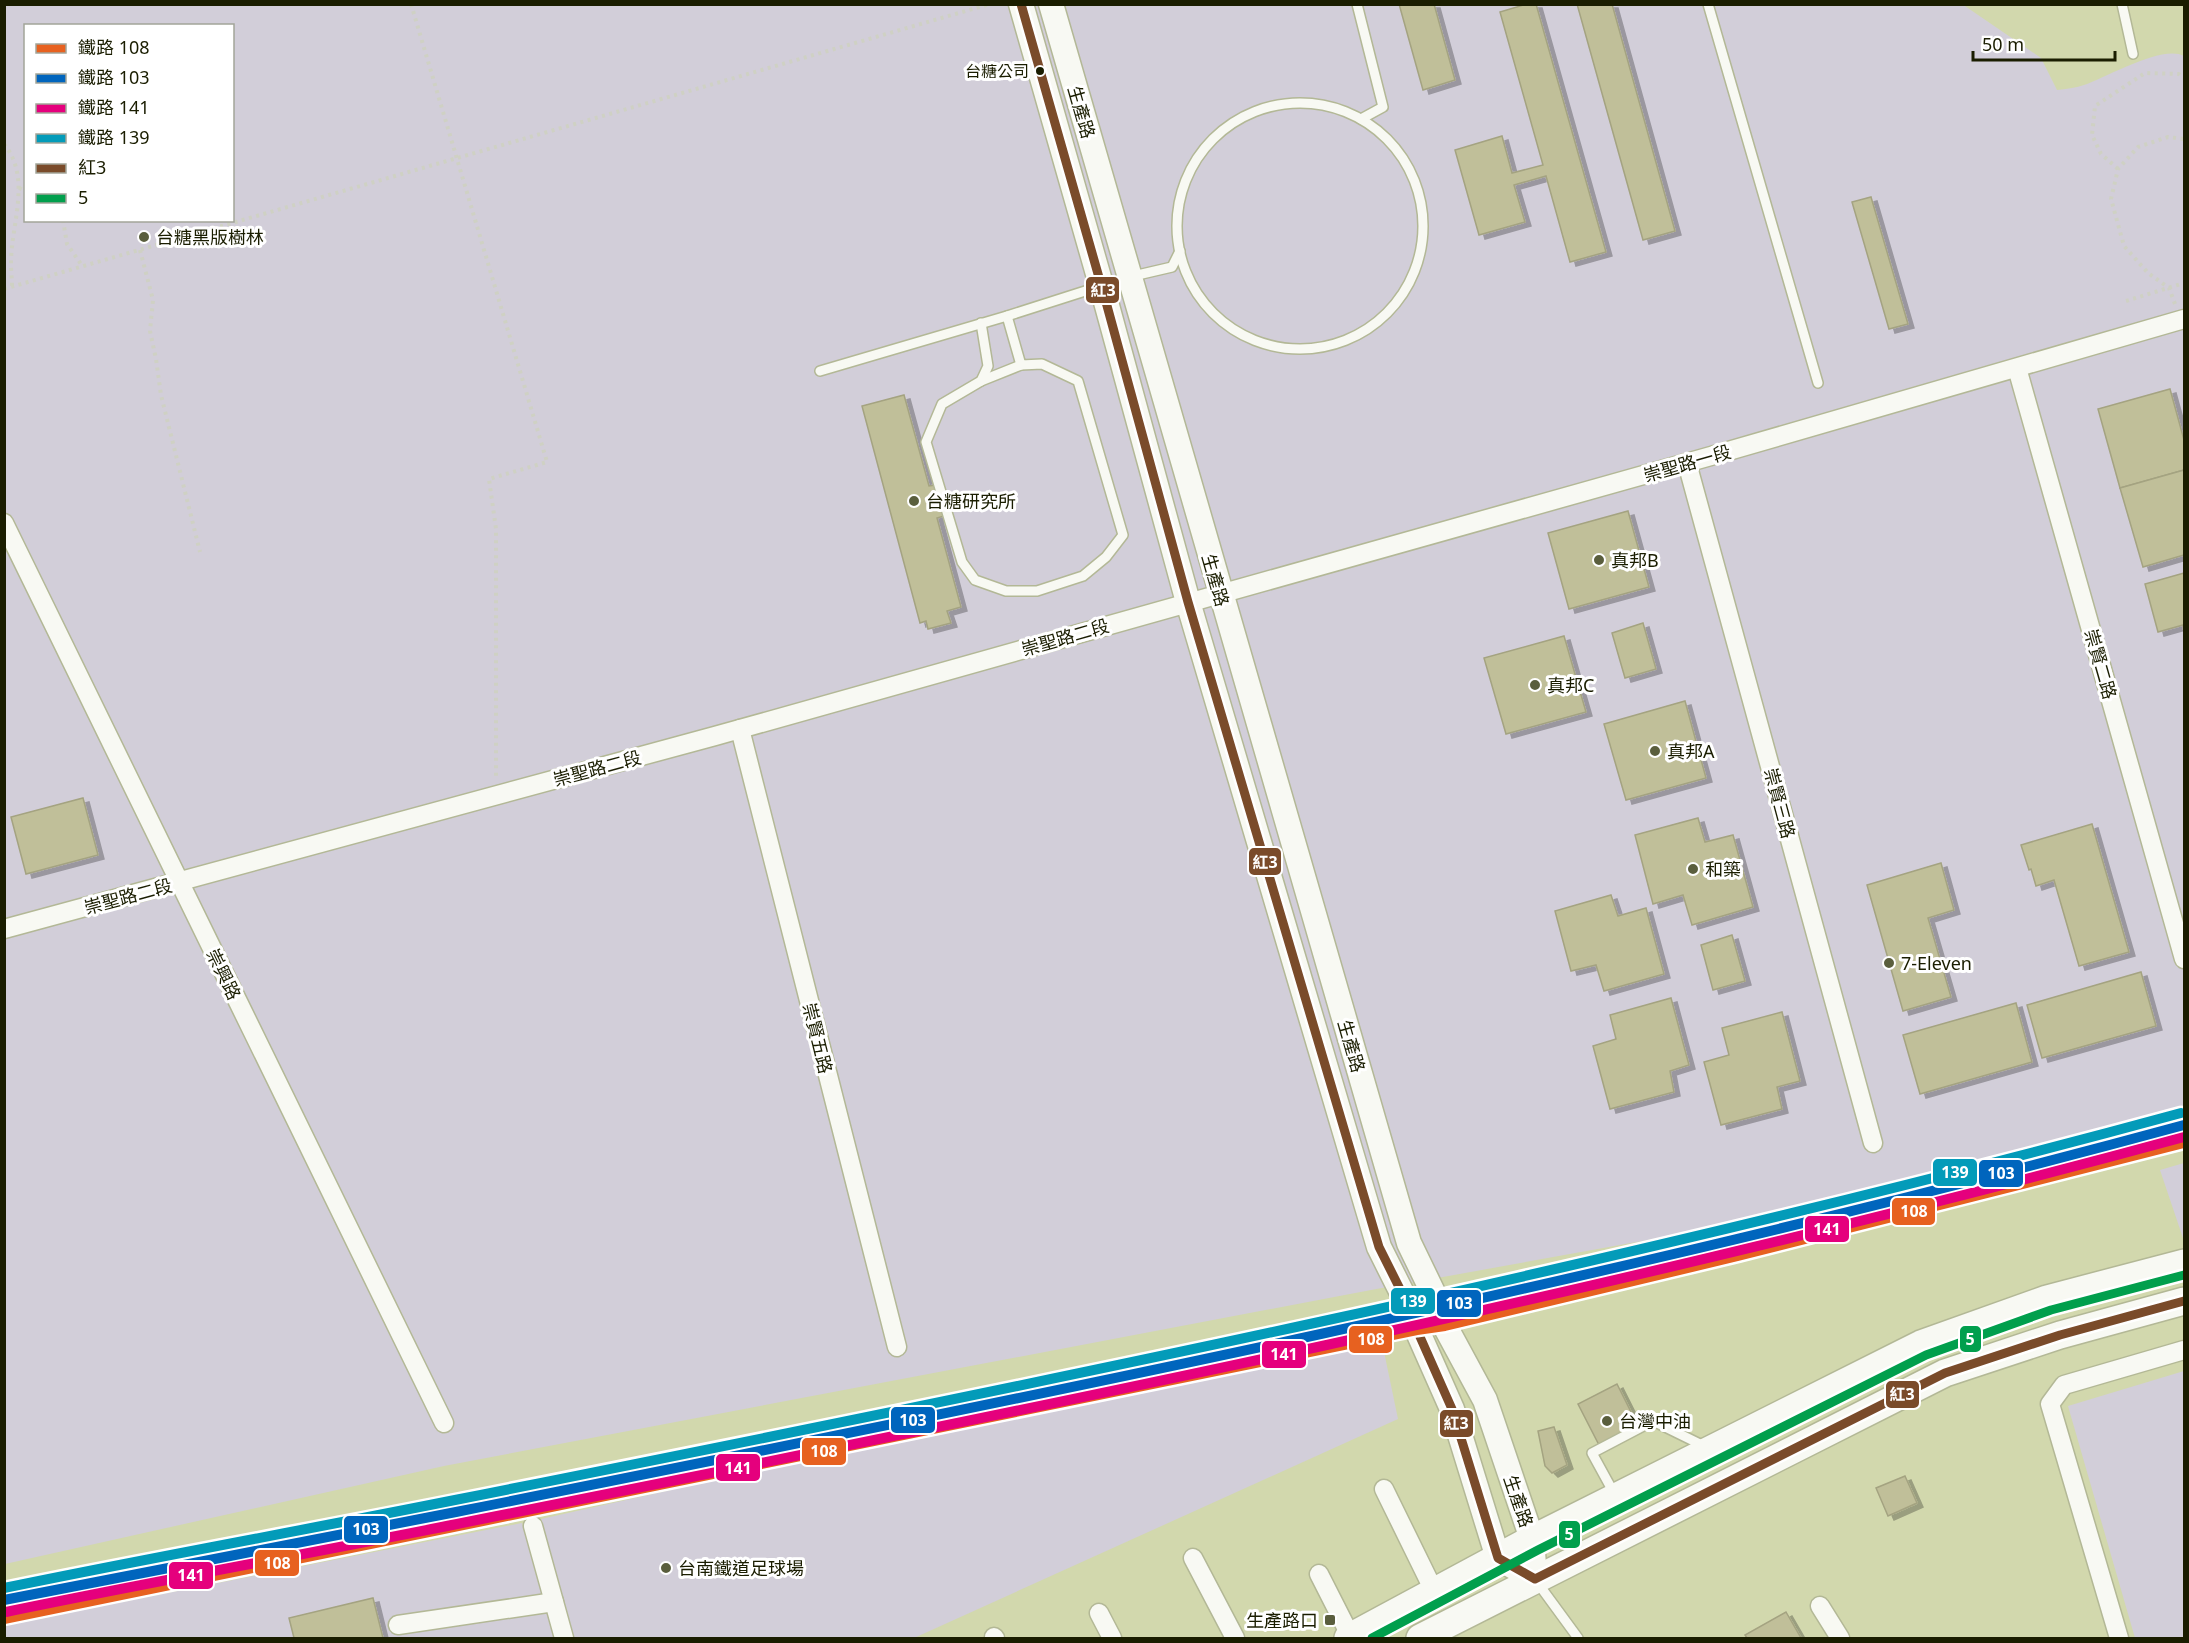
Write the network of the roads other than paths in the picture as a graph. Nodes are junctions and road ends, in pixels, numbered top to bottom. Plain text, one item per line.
1 (1021, 4) edge
2 (1051, 4) edge
3 (1357, 4) edge
4 (1708, 4) edge
5 (2122, 4) edge
6 (2133, 54) dead end
7 (1361, 120) junction
8 (1180, 251) junction
9 (1129, 277) junction
10 (1101, 285) junction
11 (1007, 316) junction
12 (2183, 319) edge
13 (981, 323) junction
14 (1021, 365) junction
15 (2017, 368) junction
16 (820, 371) dead end
17 (981, 381) junction
18 (1818, 383) dead end
19 (1687, 463) junction
20 (4, 523) edge
21 (1219, 593) junction
22 (1188, 602) junction
23 (740, 729) junction
24 (178, 882) junction
25 (4, 929) edge
26 (2184, 959) edge
27 (1873, 1143) dead end
28 (2184, 1263) edge
29 (2184, 1301) edge
30 (897, 1347) dead end
31 (2184, 1350) edge
32 (444, 1423) dead end
33 (1711, 1449) junction
34 (1384, 1490) dead end
35 (1616, 1496) junction
36 (533, 1526) dead end
37 (1532, 1539) junction
38 (1193, 1558) dead end
39 (1498, 1558) junction
40 (1319, 1574) dead end
41 (1535, 1579) junction
42 (1435, 1593) junction
43 (554, 1602) junction
44 (1820, 1606) dead end
45 (1099, 1613) dead end
46 (398, 1624) dead end
47 (564, 1638) edge
48 (1112, 1638) edge
49 (1234, 1638) edge
50 (1350, 1638) edge
51 (1420, 1638) edge
52 (1578, 1638) edge
53 (1840, 1638) edge
54 (2119, 1638) edge

1 - 10 street, 生產路
2 - 9 street, 生產路
3 - 7 lane
4 - 18 lane
5 - 6 lane
7 - 8 lane
7 - 8 lane
8 - 9 lane
9 - 10 lane
9 - 21 street, 生產路
10 - 11 lane
10 - 22 street, 生產路
11 - 13 lane
11 - 14 lane
12 - 15 street, 崇聖路一段
13 - 16 lane
13 - 17 lane
14 - 17 lane
14 - 17 lane
15 - 19 street, 崇聖路一段
15 - 26 street, 崇賢二路
19 - 21 street, 崇聖路一段
19 - 27 street, 崇賢三路
20 - 24 street, 崇興路
21 - 22 street, 崇聖路一段
21 - 37 street, 生產路
22 - 23 street, 崇聖路二段
22 - 39 street, 生產路
23 - 24 street, 崇聖路二段
23 - 30 street, 崇賢五路
24 - 25 street, 崇聖路二段
24 - 32 street, 崇興路
28 - 33 main road
29 - 41 main road
31 - 54 street
33 - 35 main road
33 - 35 lane
34 - 42 street
35 - 37 main road
36 - 43 street
37 - 39 main road
37 - 41 street, 生產路
38 - 49 street
39 - 41 street
39 - 42 main road
40 - 50 street
41 - 51 main road
41 - 52 lane
42 - 50 main road
43 - 46 street
43 - 47 street
44 - 53 street
45 - 48 street

